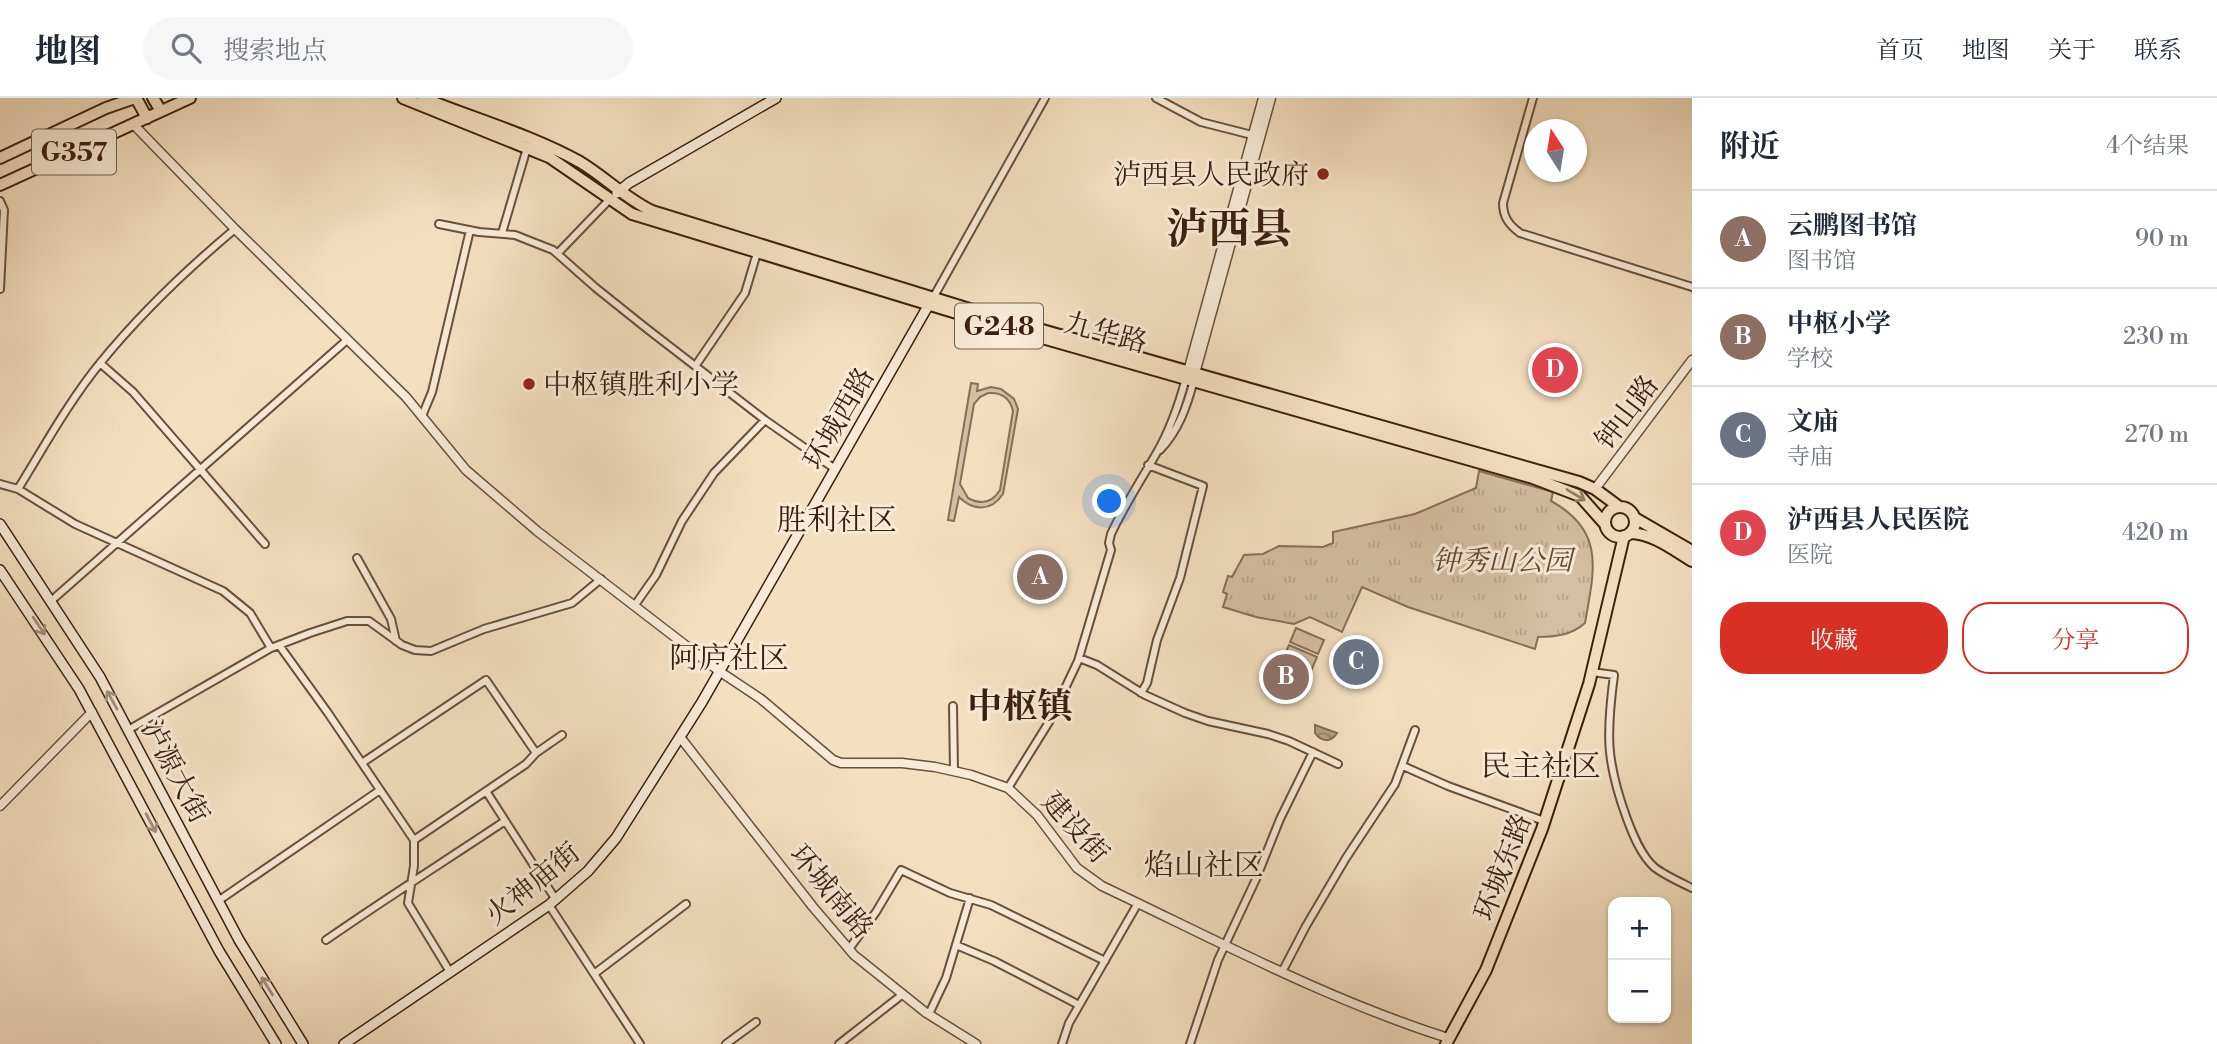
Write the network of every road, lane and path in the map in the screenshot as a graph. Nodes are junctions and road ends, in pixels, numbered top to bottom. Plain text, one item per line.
1 (136, 98) edge
2 (153, 98) edge
3 (190, 98) edge
4 (402, 98) edge
5 (423, 98) edge
6 (776, 98) edge
7 (1045, 98) edge
8 (1156, 98) edge
9 (1263, 98) edge
10 (1271, 98) edge
11 (1533, 98) edge
12 (161, 111) junction
13 (147, 118) junction
14 (133, 124) junction
15 (1252, 135) junction
16 (527, 148) junction
17 (0, 158) edge
18 (0, 185) edge
19 (615, 195) junction
20 (0, 201) edge
21 (439, 224) dead end
22 (235, 229) junction
23 (470, 230) junction
24 (502, 233) junction
25 (558, 253) junction
26 (757, 253) junction
27 (1692, 287) edge
28 (0, 289) edge
29 (931, 301) junction
30 (348, 340) junction
31 (1692, 360) edge
32 (100, 363) junction
33 (696, 365) junction
34 (1191, 375) junction
35 (422, 416) junction
36 (765, 420) junction
37 (1148, 466) junction
38 (835, 469) junction
39 (201, 470) junction
40 (0, 484) edge
41 (18, 489) junction
42 (1595, 489) junction
43 (1618, 506) junction
44 (1635, 518) junction
45 (1604, 523) junction
46 (0, 524) edge
47 (1627, 535) junction
48 (118, 543) junction
49 (265, 544) dead end
50 (1692, 551) edge
51 (357, 558) dead end
52 (1692, 561) edge
53 (0, 570) edge
54 (601, 579) junction
55 (51, 601) junction
56 (635, 605) junction
57 (396, 641) junction
58 (279, 645) junction
59 (271, 648) junction
60 (1079, 658) junction
61 (719, 671) junction
62 (1592, 672) junction
63 (1141, 693) junction
64 (954, 706) dead end
65 (92, 712) junction
66 (128, 730) junction
67 (1415, 730) dead end
68 (562, 735) dead end
69 (680, 737) junction
70 (1313, 752) junction
71 (536, 753) junction
72 (362, 763) junction
73 (1338, 764) dead end
74 (1403, 766) junction
75 (954, 771) junction
76 (1008, 789) junction
77 (380, 790) junction
78 (486, 792) junction
79 (0, 806) edge
80 (505, 821) junction
81 (1544, 821) junction
82 (414, 840) junction
83 (411, 883) junction
84 (1692, 888) edge
85 (970, 898) junction
86 (218, 901) junction
87 (552, 902) junction
88 (1138, 903) junction
89 (686, 904) dead end
90 (326, 940) dead end
91 (1225, 944) junction
92 (956, 945) junction
93 (849, 949) junction
94 (1105, 961) junction
95 (450, 972) junction
96 (1282, 972) junction
97 (594, 974) junction
98 (902, 995) junction
99 (1079, 1005) junction
100 (929, 1014) junction
101 (756, 1022) dead end
102 (1447, 1041) edge
103 (276, 1044) edge
104 (303, 1044) edge
105 (344, 1044) edge
106 (640, 1044) edge
107 (726, 1044) edge
108 (839, 1044) edge
109 (976, 1044) edge
110 (1062, 1044) edge
111 (1190, 1044) edge

1 - 13 highway
1 - 17 highway, G357
2 - 12 highway
3 - 12 highway
4 - 16 highway, 九华路 / G248
5 - 19 highway, 九华路 / G248
6 - 19 main road
7 - 29 street
8 - 15 street
9 - 15 street
10 - 34 street
11 - 27 street
12 - 13 highway
13 - 14 highway, G357
14 - 18 highway, G357
14 - 22 street, 建设街
15 - 34 street
16 - 19 highway, 九华路 / G248
16 - 24 street
19 - 25 street
19 - 26 highway, 九华路 / G248
19 - 29 highway, 九华路 / G248
20 - 28 street
21 - 23 street
22 - 30 street, 建设街
22 - 32 street
23 - 24 street
23 - 35 street
24 - 25 street
25 - 33 street
26 - 29 highway, 九华路 / G248
26 - 33 street
29 - 34 highway, 九华路 / G248
29 - 38 main road, 环城西路
30 - 35 street, 建设街
30 - 39 street
31 - 42 street, 钟山路
32 - 39 street
32 - 41 street
33 - 36 street
34 - 37 street
34 - 42 highway, 九华路 / G248
34 -> 45 highway, 九华路 / G248
35 - 54 street, 建设街
36 - 38 street
36 - 56 street
37 - 60 street
37 - 63 street
38 - 61 main road, 环城西路
39 - 48 street
39 - 49 street
40 - 41 street
41 - 48 street
42 - 43 highway, 九华路 / G248
43 - 44 highway, 九华路 / G248
43 - 45 highway
44 - 47 highway
44 - 50 highway, 九华路
45 - 47 highway, 九华路 / G248
46 - 55 main road, 泸源大街
47 - 52 highway, 九华路
47 - 62 highway, 环城东路
48 - 55 street
48 - 59 street
51 - 57 street
53 -> 65 main road, 泸源大街
54 - 56 street, 建设街
54 - 57 street
66 -> 55 main road, 泸源大街
56 - 61 street, 建设街
57 - 58 street
58 - 59 street
58 - 72 street
59 - 66 street
60 - 63 street
60 - 76 street
61 - 69 main road, 火神庙街
61 - 75 street, 建设街
62 - 81 highway, 环城东路
62 - 84 street
63 - 70 street
64 - 75 street
65 - 79 street
65 -> 103 main road, 泸源大街
66 - 86 main road, 泸源大街
67 - 74 street
68 - 71 street
69 - 87 main road, 火神庙街
69 - 93 street, 环城南路
70 - 73 street
70 - 91 street
71 - 72 street
71 - 78 street
72 - 77 street
74 - 81 street
74 - 96 street
75 - 76 street, 建设街
76 - 88 street, 建设街
77 - 82 street
77 - 86 street
78 - 80 street
78 - 82 street
80 - 83 street
80 - 87 street
81 - 102 highway, 环城东路
82 - 83 street
83 - 90 street
83 - 95 street
85 - 92 street
85 - 93 street
85 - 94 street
104 -> 86 main road, 泸源大街
87 - 95 main road, 火神庙街
87 - 97 street
88 - 91 street, 建设街
88 - 94 street
89 - 97 street
91 - 96 street, 建设街
91 - 111 street
92 - 99 street
92 - 100 street
93 - 98 street, 环城南路
94 - 99 street
95 - 105 main road, 火神庙街
96 - 102 street, 建设街
97 - 106 street
98 - 100 street, 环城南路
98 - 108 street
99 - 110 street
100 - 109 street, 环城南路
101 - 107 street

